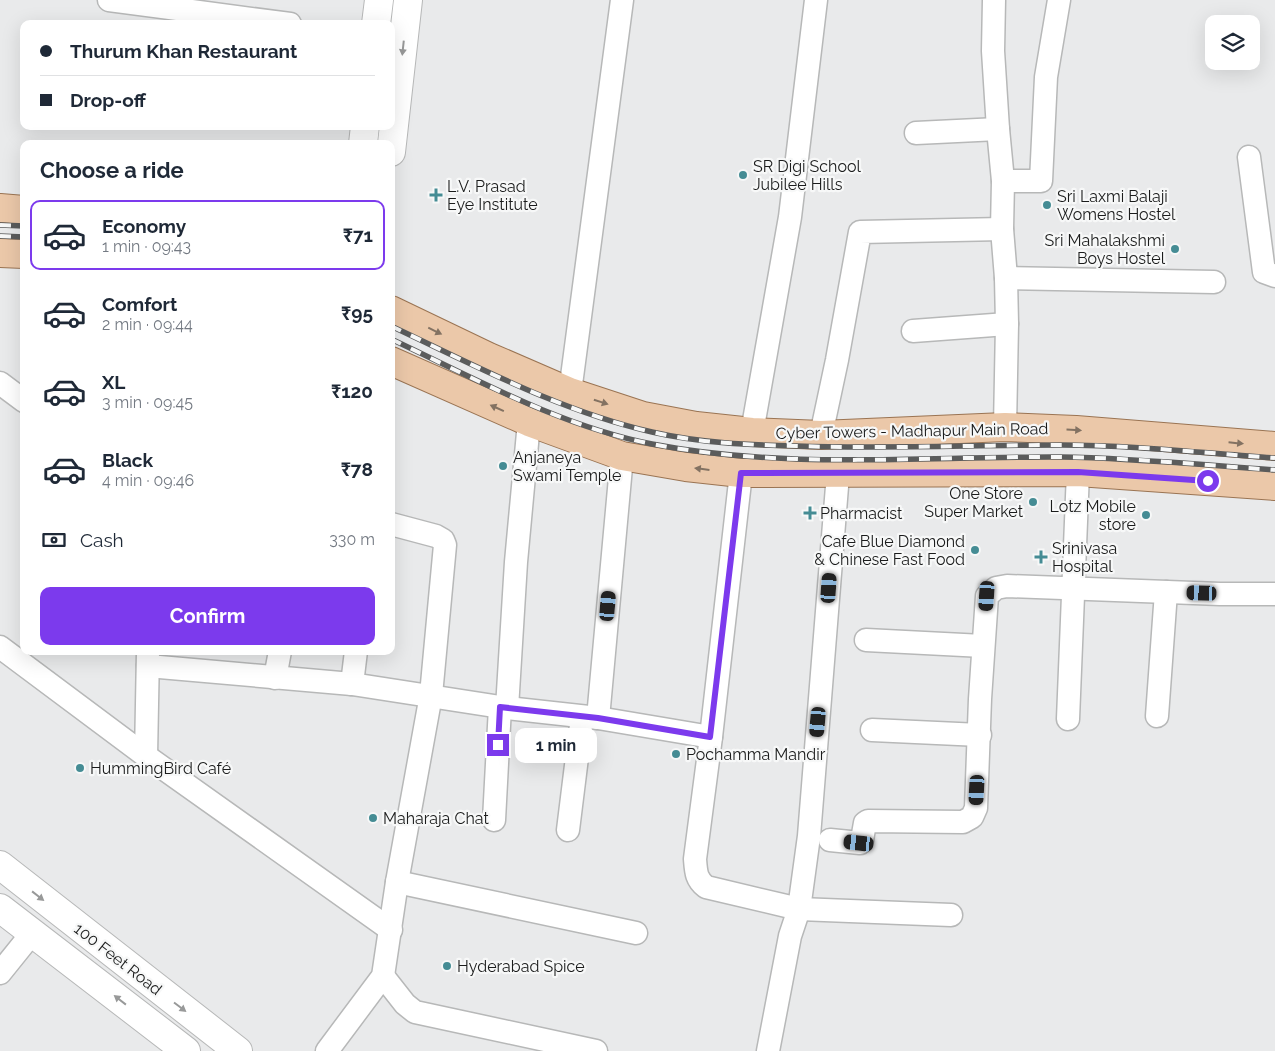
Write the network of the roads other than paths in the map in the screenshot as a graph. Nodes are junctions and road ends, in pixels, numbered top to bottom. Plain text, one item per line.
1 (109, 0) edge
2 (379, 0) edge
3 (408, 0) edge
4 (622, 0) edge
5 (816, 0) edge
6 (994, 0) edge
7 (1059, 0) edge
8 (141, 2) edge
9 (263, 20) edge
10 (376, 20) edge
11 (395, 116) edge
12 (998, 129) junction
13 (916, 133) dead end
14 (1249, 157) dead end
15 (1003, 181) junction
16 (0, 208) edge
17 (20, 210) edge
18 (1002, 229) junction
19 (0, 253) edge
20 (20, 254) edge
21 (1275, 276) edge
22 (1006, 278) junction
23 (1214, 282) dead end
24 (395, 312) edge
25 (1007, 324) junction
26 (913, 331) dead end
27 (395, 363) edge
28 (0, 383) edge
29 (570, 392) junction
30 (20, 398) edge
31 (529, 422) junction
32 (1004, 427) junction
33 (752, 432) junction
34 (821, 435) junction
35 (1275, 446) edge
36 (622, 456) junction
37 (1078, 472) junction
38 (741, 473) junction
39 (838, 474) junction
40 (1275, 486) edge
41 (395, 525) edge
42 (1074, 588) junction
43 (1166, 592) junction
44 (1275, 594) edge
45 (866, 640) dead end
46 (983, 646) junction
47 (0, 647) edge
48 (279, 655) edge
49 (356, 655) edge
50 (148, 658) edge
51 (275, 678) junction
52 (352, 684) junction
53 (431, 695) junction
54 (504, 707) junction
55 (1158, 716) dead end
56 (590, 718) junction
57 (1068, 719) dead end
58 (872, 730) dead end
59 (980, 735) junction
60 (710, 737) junction
61 (146, 756) junction
62 (494, 820) dead end
63 (568, 830) dead end
64 (830, 840) dead end
65 (0, 865) edge
66 (397, 882) junction
67 (0, 908) edge
68 (799, 909) junction
69 (951, 915) dead end
70 (391, 930) junction
71 (33, 932) junction
72 (636, 932) dead end
73 (96, 942) junction
74 (77, 967) junction
75 (0, 973) edge
76 (383, 976) junction
77 (186, 1051) edge
78 (238, 1051) edge
79 (326, 1051) edge
80 (596, 1051) edge
81 (768, 1051) edge

1 - 8 street
2 - 10 main road
3 -> 11 main road
4 - 29 street
5 - 33 street
6 - 12 street
7 - 15 street
8 - 9 street
12 - 13 street
12 - 15 street
14 - 21 street
15 - 18 street
16 - 17 main road
18 - 22 street
18 - 34 street
19 - 20 main road
22 - 23 street
22 - 25 street
24 -> 29 main road, Cyber Towers - Madhapur Main Road
25 - 26 street
25 - 32 street
31 -> 27 main road
28 - 30 street
29 -> 33 main road, Cyber Towers - Madhapur Main Road
31 - 36 main road
31 - 54 street
32 - 34 main road, Cyber Towers - Madhapur Main Road
32 -> 35 main road, Cyber Towers - Madhapur Main Road
33 - 34 main road, Cyber Towers - Madhapur Main Road
38 -> 36 main road
36 - 56 street
37 - 39 main road
37 - 40 main road
37 - 42 street
38 - 39 main road
38 - 60 street
39 - 68 street
41 - 53 street
42 - 43 street
42 - 46 street
42 - 57 street
43 - 44 street
43 - 55 street
45 - 46 street
46 - 59 street
47 - 61 street
48 - 51 street
49 - 52 street
50 - 51 street
50 - 61 street
51 - 52 street
52 - 53 street
53 - 54 street
53 - 66 street
54 - 56 street
54 - 62 street
56 - 60 street
56 - 63 street
58 - 59 street
59 - 64 street
60 - 68 street
61 - 70 street
65 -> 73 main road, 100 Feet Road
66 - 70 street
66 - 72 street
67 - 71 main road, 100 Feet Road
68 - 69 street
68 - 81 street
70 - 76 street
71 - 74 main road, 100 Feet Road
71 - 75 street
73 - 74 main road
73 -> 78 main road, 100 Feet Road
77 -> 74 main road, 100 Feet Road
76 - 79 street
76 - 80 street

